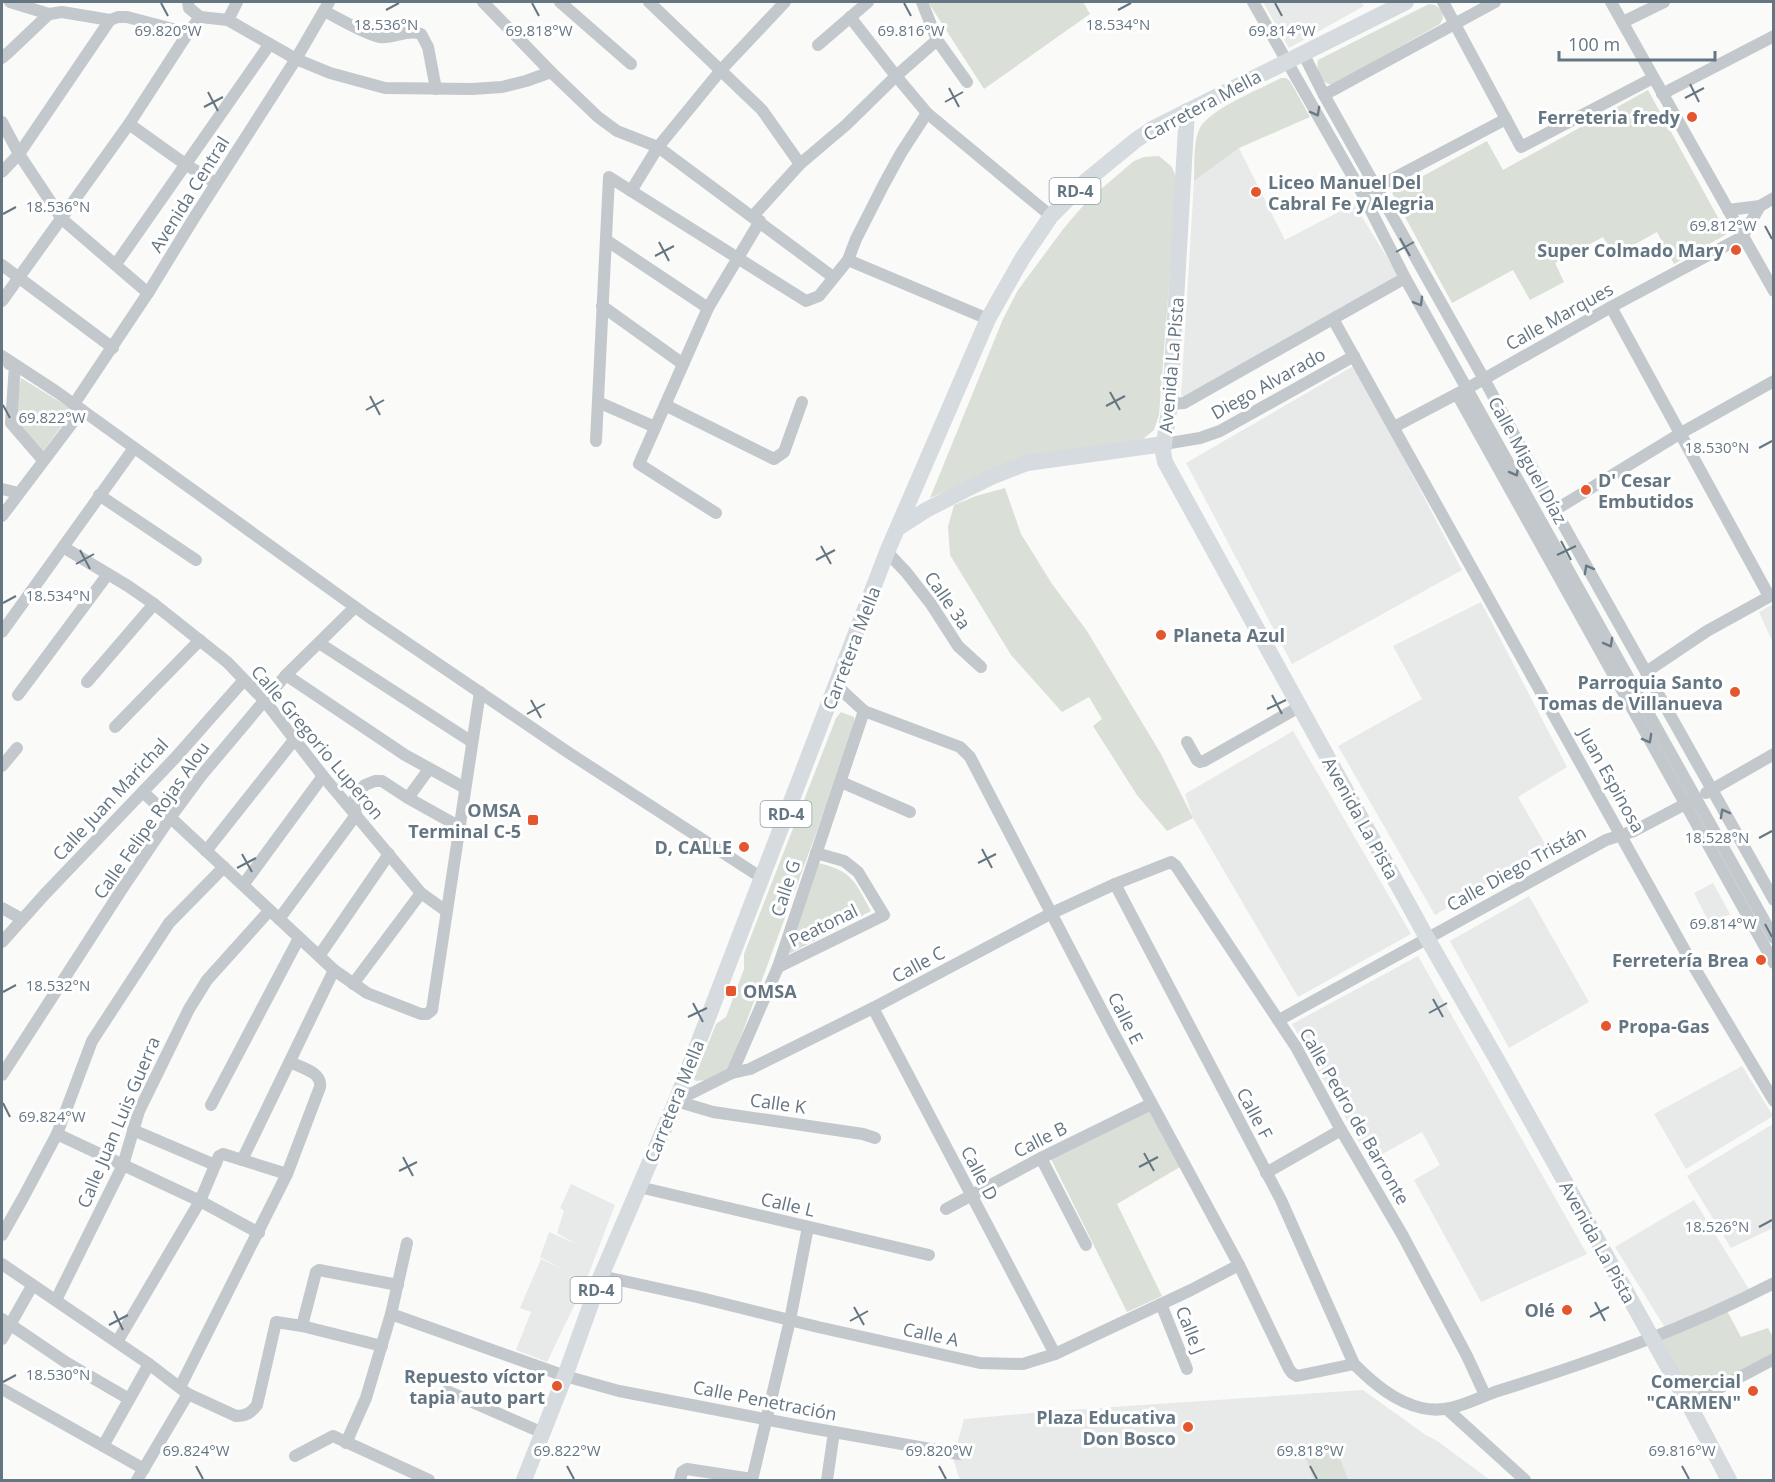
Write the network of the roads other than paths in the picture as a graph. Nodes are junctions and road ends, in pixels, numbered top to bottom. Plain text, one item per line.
1 (10, 2) edge
2 (188, 2) edge
3 (237, 2) edge
4 (486, 2) edge
5 (560, 2) edge
6 (649, 2) edge
7 (785, 2) edge
8 (868, 2) edge
9 (922, 2) edge
10 (1253, 2) edge
11 (1406, 2) edge
12 (1443, 2) edge
13 (1495, 2) edge
14 (1611, 2) edge
15 (1664, 2) edge
16 (327, 6) edge
17 (49, 14) junction
18 (200, 17) junction
19 (850, 17) junction
20 (110, 20) junction
21 (228, 20) junction
22 (1623, 22) junction
23 (1454, 24) junction
24 (188, 33) junction
25 (1773, 36) edge
26 (937, 40) junction
27 (269, 45) junction
28 (818, 45) dead end
29 (1303, 53) junction
30 (2, 58) edge
31 (296, 59) junction
32 (1288, 61) junction
33 (631, 64) dead end
34 (721, 70) junction
35 (552, 72) junction
36 (896, 76) junction
37 (1653, 78) junction
38 (967, 82) dead end
39 (436, 89) junction
40 (1662, 94) junction
41 (1324, 95) junction
42 (1187, 111) junction
43 (927, 113) junction
44 (1506, 119) junction
45 (2, 122) edge
46 (129, 124) junction
47 (658, 147) junction
48 (19, 154) junction
49 (185, 164) junction
50 (800, 164) junction
51 (2, 172) edge
52 (216, 183) junction
53 (1377, 187) junction
54 (631, 191) junction
55 (1361, 191) junction
56 (1773, 198) edge
57 (1760, 206) junction
58 (1728, 210) junction
59 (1051, 216) junction
60 (62, 219) junction
61 (757, 219) junction
62 (1742, 237) junction
63 (606, 240) junction
64 (737, 259) junction
65 (848, 260) junction
66 (116, 264) junction
67 (2, 265) edge
68 (833, 277) junction
69 (18, 278) junction
70 (1406, 278) junction
71 (1773, 289) edge
72 (148, 293) junction
73 (2, 301) edge
74 (602, 306) junction
75 (1611, 306) junction
76 (708, 308) junction
77 (988, 319) junction
78 (1333, 319) junction
79 (113, 348) junction
80 (2, 356) edge
81 (1354, 356) junction
82 (2, 362) edge
83 (683, 364) junction
84 (15, 365) junction
85 (1484, 379) junction
86 (1773, 381) edge
87 (1463, 391) junction
88 (598, 402) junction
89 (802, 402) dead end
90 (1170, 404) junction
91 (665, 405) junction
92 (78, 407) junction
93 (6, 423) edge
94 (1394, 427) junction
95 (655, 428) junction
96 (1681, 433) junction
97 (596, 441) dead end
98 (1164, 444) junction
99 (134, 448) junction
100 (42, 460) junction
101 (2, 489) edge
102 (19, 493) junction
103 (99, 495) junction
104 (1555, 510) junction
105 (716, 513) dead end
106 (2, 516) edge
107 (898, 528) junction
108 (63, 547) junction
109 (887, 552) junction
110 (196, 560) dead end
111 (108, 574) junction
112 (1771, 595) edge
113 (153, 604) junction
114 (355, 608) junction
115 (2, 632) edge
116 (200, 640) junction
117 (319, 643) junction
118 (981, 667) dead end
119 (1646, 672) junction
120 (286, 675) junction
121 (244, 680) junction
122 (87, 682) dead end
123 (837, 686) junction
124 (480, 693) junction
125 (18, 695) dead end
126 (264, 700) junction
127 (1299, 707) junction
128 (864, 711) junction
129 (115, 727) dead end
130 (294, 740) junction
131 (472, 742) junction
132 (1187, 742) dead end
133 (17, 748) dead end
134 (1773, 754) edge
135 (2, 766) edge
136 (429, 769) junction
137 (323, 776) junction
138 (841, 782) junction
139 (465, 788) junction
140 (1711, 790) junction
141 (142, 792) junction
142 (408, 798) junction
143 (1690, 802) junction
144 (910, 812) dead end
145 (356, 815) junction
146 (170, 818) junction
147 (460, 826) junction
148 (1622, 835) junction
149 (206, 850) junction
150 (816, 853) junction
151 (388, 854) junction
152 (1176, 866) joint
153 (224, 867) junction
154 (762, 878) junction
155 (1115, 884) junction
156 (243, 885) junction
157 (421, 892) junction
158 (1773, 900) edge
159 (2, 908) edge
160 (446, 911) junction
161 (1052, 913) junction
162 (274, 915) junction
163 (22, 920) junction
164 (299, 938) junction
165 (1427, 938) junction
166 (1773, 938) edge
167 (2, 942) edge
168 (319, 956) junction
169 (1773, 963) edge
170 (778, 967) junction
171 (334, 970) junction
172 (353, 984) junction
173 (873, 1008) junction
174 (1279, 1020) junction
175 (2, 1048) edge
176 (13, 1056) junction
177 (290, 1062) junction
178 (732, 1073) junction
179 (2, 1075) edge
180 (676, 1101) junction
181 (1773, 1101) edge
182 (1151, 1104) junction
183 (212, 1105) dead end
184 (133, 1130) junction
185 (1341, 1130) junction
186 (57, 1134) junction
187 (875, 1138) dead end
188 (1041, 1158) junction
189 (242, 1160) junction
190 (123, 1165) junction
191 (215, 1165) junction
192 (1266, 1173) junction
193 (288, 1174) junction
194 (639, 1187) junction
195 (971, 1195) junction
196 (200, 1201) junction
197 (946, 1209) dead end
198 (808, 1227) junction
199 (259, 1233) junction
200 (2, 1235) edge
201 (407, 1243) dead end
202 (1086, 1245) dead end
203 (929, 1255) dead end
204 (2, 1264) edge
205 (1239, 1265) junction
206 (601, 1276) junction
207 (1773, 1283) edge
208 (398, 1285) junction
209 (32, 1286) junction
210 (56, 1300) junction
211 (1161, 1304) junction
212 (391, 1314) junction
213 (790, 1320) junction
214 (6, 1322) edge
215 (302, 1326) junction
216 (1652, 1338) junction
217 (2, 1339) edge
218 (117, 1342) junction
219 (382, 1346) junction
220 (1056, 1354) junction
221 (1773, 1359) edge
222 (149, 1364) junction
223 (1354, 1364) junction
224 (1187, 1369) dead end
225 (566, 1376) junction
226 (2, 1389) edge
227 (184, 1390) junction
228 (447, 1391) dead end
229 (1485, 1395) junction
230 (129, 1399) junction
231 (1689, 1404) junction
232 (1448, 1410) junction
233 (766, 1418) junction
234 (834, 1432) junction
235 (543, 1433) junction
236 (346, 1443) junction
237 (104, 1446) junction
238 (959, 1454) dead end
239 (295, 1456) dead end
240 (144, 1469) junction
241 (683, 1475) edge
242 (1726, 1479) edge
243 (137, 1480) edge
244 (429, 1480) edge
245 (524, 1480) edge
246 (752, 1480) edge
247 (826, 1480) edge
248 (1525, 1480) edge

1 - 17 street
2 - 18 street
3 - 21 street
4 - 35 street
5 - 33 street
6 - 34 street
7 - 34 street
8 - 19 street
9 - 26 street
10 - 32 street, Calle Miguel Díaz
11 - 29 main road, Carretera Mella / RD-4
12 - 23 street
13 - 23 street
14 - 22 street
15 - 22 street
16 - 31 street, Avenida Central
16 - 39 street
17 - 20 street
17 - 30 street
18 - 21 street
18 - 24 street
19 - 28 street
19 - 36 street
20 - 24 street
20 - 48 street
21 - 27 street
22 - 37 street
23 - 41 street
23 - 44 street
24 - 46 street
25 - 40 street
26 - 36 street
26 - 38 street
27 - 31 street
27 - 49 street
29 - 32 main road, Carretera Mella / RD-4
29 - 41 street, Calle Miguel Díaz
31 - 39 street
31 - 52 street, Avenida Central
32 - 42 main road, Carretera Mella / RD-4
32 -> 55 street, Calle Miguel Díaz
34 - 47 street
34 - 50 street
35 - 39 street
35 - 47 street
36 - 43 street
36 - 50 street
37 - 40 street
37 - 44 street
40 - 58 street
41 - 53 street, Calle Miguel Díaz
42 - 59 main road, Carretera Mella / RD-4
42 - 90 main road, Avenida La Pista
43 - 59 street
43 - 65 street
44 - 53 street
45 - 48 street
46 - 49 street
46 - 60 street
47 - 54 street
47 - 61 street
48 - 51 street
48 - 60 street
49 - 52 street
49 - 66 street
50 - 61 street
52 - 72 street, Avenida Central
53 - 55 street
53 - 85 street, Calle Miguel Díaz
54 - 63 street
54 - 64 street
55 - 70 street, Calle Miguel Díaz
56 - 57 street
57 - 58 street
57 - 62 street
58 - 62 street
59 - 77 main road, Carretera Mella / RD-4
60 - 66 street
60 - 69 street
61 - 64 street
61 - 68 street
62 - 71 street
62 - 75 street, Calle Marques
63 - 74 street
63 - 76 street
64 - 68 street
64 - 76 street
65 - 68 street
65 - 77 street
66 - 72 street
67 - 69 street
69 - 73 street
69 - 79 street
70 - 78 street
70 -> 87 street, Calle Miguel Díaz
72 - 79 street, Avenida Central
74 - 83 street
74 - 88 street
75 - 85 street, Calle Marques
75 - 96 street
76 - 83 street
77 - 107 main road, Carretera Mella / RD-4
78 - 81 street, Juan Espinosa
78 - 90 street
79 - 92 street, Avenida Central
80 - 84 street
81 - 94 street, Juan Espinosa
81 - 98 street, Diego Alvarado
82 - 84 street
83 - 91 street
84 - 92 street
84 - 93 street
85 - 87 street, Calle Marques
85 - 104 street, Calle Miguel Díaz
86 - 96 street
87 - 94 street, Calle Marques
87 -> 143 street, Calle Miguel Díaz
88 - 95 street
88 - 97 street
89 - 91 street
90 - 98 main road, Avenida La Pista
91 - 95 street
92 - 99 street
92 - 100 street, Avenida Central
93 - 100 street
94 - 148 street, Juan Espinosa
95 - 105 street
96 - 104 street
96 - 112 street
98 - 107 main road
98 - 127 main road, Avenida La Pista
99 - 103 street
99 - 114 street
100 - 102 street, Avenida Central
101 - 102 street
102 - 106 street, Avenida Central
103 - 108 street
103 - 110 street
119 -> 104 street, Calle Miguel Díaz
107 - 109 main road, Carretera Mella / RD-4
108 - 111 street, Calle Gregorio Luperon
108 - 115 street
109 - 118 street, Calle 3a
109 - 123 main road, Carretera Mella / RD-4
111 - 113 street, Calle Gregorio Luperon
111 - 125 street
112 - 119 street
113 - 116 street, Calle Gregorio Luperon
113 - 122 street
114 - 117 street, Calle Felipe Rojas Alou
114 - 124 street
116 - 121 street, Calle Gregorio Luperon
116 - 129 street
117 - 120 street, Calle Felipe Rojas Alou
117 - 131 street
119 - 140 street, Calle Miguel Díaz
120 - 126 street, Calle Felipe Rojas Alou
120 - 136 street
121 - 126 street, Calle Gregorio Luperon
121 - 141 street, Calle Juan Marichal
123 - 128 street, Calle E
123 - 154 main road, Carretera Mella / RD-4
124 - 131 street
124 - 154 street
126 - 130 street, Calle Gregorio Luperon
126 - 146 street, Calle Felipe Rojas Alou
127 - 132 street
127 - 165 main road, Avenida La Pista
128 - 138 street, Calle G
128 - 161 street, Calle E
130 - 137 street, Calle Gregorio Luperon
130 - 149 street
131 - 139 street
133 - 135 street
134 - 140 street, Calle Diego Tristán
136 - 139 street
136 - 142 street
137 - 145 street, Calle Gregorio Luperon
137 - 156 street
138 - 144 street
138 - 150 street, Calle G
139 - 147 street
140 - 143 street, Calle Diego Tristán
158 -> 140 street, Calle Miguel Díaz
141 - 146 street
141 - 163 street, Calle Juan Marichal
142 - 145 street
142 - 147 street
143 - 148 street, Calle Diego Tristán
143 - 166 street, Calle Miguel Díaz
143 - 169 street, Calle Miguel Díaz
145 - 151 street, Calle Gregorio Luperon
145 - 162 street, Calle Juan Luis Guerra
146 - 149 street
146 - 176 street, Calle Felipe Rojas Alou
147 - 160 street
148 - 165 street, Calle Diego Tristán
148 - 181 street, Juan Espinosa
149 - 153 street
150 - 170 street, Calle G
150 - 170 street, Peatonal
151 - 157 street, Calle Gregorio Luperon
151 - 168 street
152 - 155 street, Calle C
152 - 174 street, Calle Pedro de Barronte
153 - 156 street
153 - 186 street
154 - 180 main road, Carretera Mella / RD-4
155 - 161 street, Calle C
155 - 192 street, Calle F
156 - 162 street
157 - 160 street, Calle Gregorio Luperon
157 - 172 street
159 - 163 street
160 - 172 street
161 - 173 street, Calle C
161 - 182 street, Calle E
162 - 164 street
162 - 184 street, Calle Juan Luis Guerra
163 - 167 street, Calle Juan Marichal
164 - 168 street
164 - 183 street
165 - 174 street, Calle Diego Tristán
165 - 216 main road, Avenida La Pista
168 - 171 street
170 - 178 street, Calle G
171 - 172 street
171 - 177 street
173 - 178 street, Calle C
173 - 195 street, Calle D
174 - 185 street, Calle Pedro de Barronte
175 - 176 street
176 - 179 street, Calle Felipe Rojas Alou
177 - 189 street
177 - 193 street
178 - 180 street, Calle C
180 - 187 street, Calle K
180 - 194 main road, Carretera Mella / RD-4
182 - 188 street, Calle B
182 - 205 street, Calle E
184 - 190 street, Calle Juan Luis Guerra
184 - 191 street
185 - 192 street
185 - 229 street, Calle Pedro de Barronte
186 - 190 street
186 - 200 street
188 - 195 street, Calle B
188 - 202 street
189 - 191 street
189 - 193 street
190 - 196 street
190 - 210 street, Calle Juan Luis Guerra
191 - 196 street
192 - 223 street, Calle F
193 - 199 street
194 - 198 street, Calle L
194 - 206 main road, Carretera Mella / RD-4
195 - 197 street, Calle B
195 - 220 street, Calle D
196 - 199 street
196 - 218 street
198 - 203 street, Calle L
198 - 213 street
199 - 227 street
201 - 208 street
204 - 209 street
205 - 211 street, Calle A
205 - 223 street, Calle E
206 - 213 street, Calle A
206 - 225 main road, Carretera Mella / RD-4
207 - 216 street
208 - 212 street
208 - 215 street
209 - 210 street
209 - 214 street
210 - 218 street
211 - 220 street, Calle A
211 - 224 street, Calle J
212 - 219 street
212 - 225 street, Calle Penetración
213 - 220 street, Calle A
213 - 233 street
214 - 217 street
214 - 230 street
215 - 219 street
215 - 227 street
216 - 229 street
216 - 231 main road, Avenida La Pista
218 - 222 street
219 - 236 street
221 - 231 street
222 - 227 street
222 - 230 street
223 - 232 street
225 - 233 street, Calle Penetración
225 - 235 main road, Carretera Mella / RD-4
226 - 237 street
227 - 240 street
228 - 235 street
229 - 232 street
230 - 237 street
231 - 242 main road, Avenida La Pista
232 - 248 street
233 - 234 street, Calle Penetración
233 - 246 street
234 - 238 street, Calle Penetración
234 - 247 street
235 - 245 main road, Carretera Mella / RD-4
236 - 239 street
236 - 244 street
237 - 240 street
240 - 243 street
241 - 246 street

